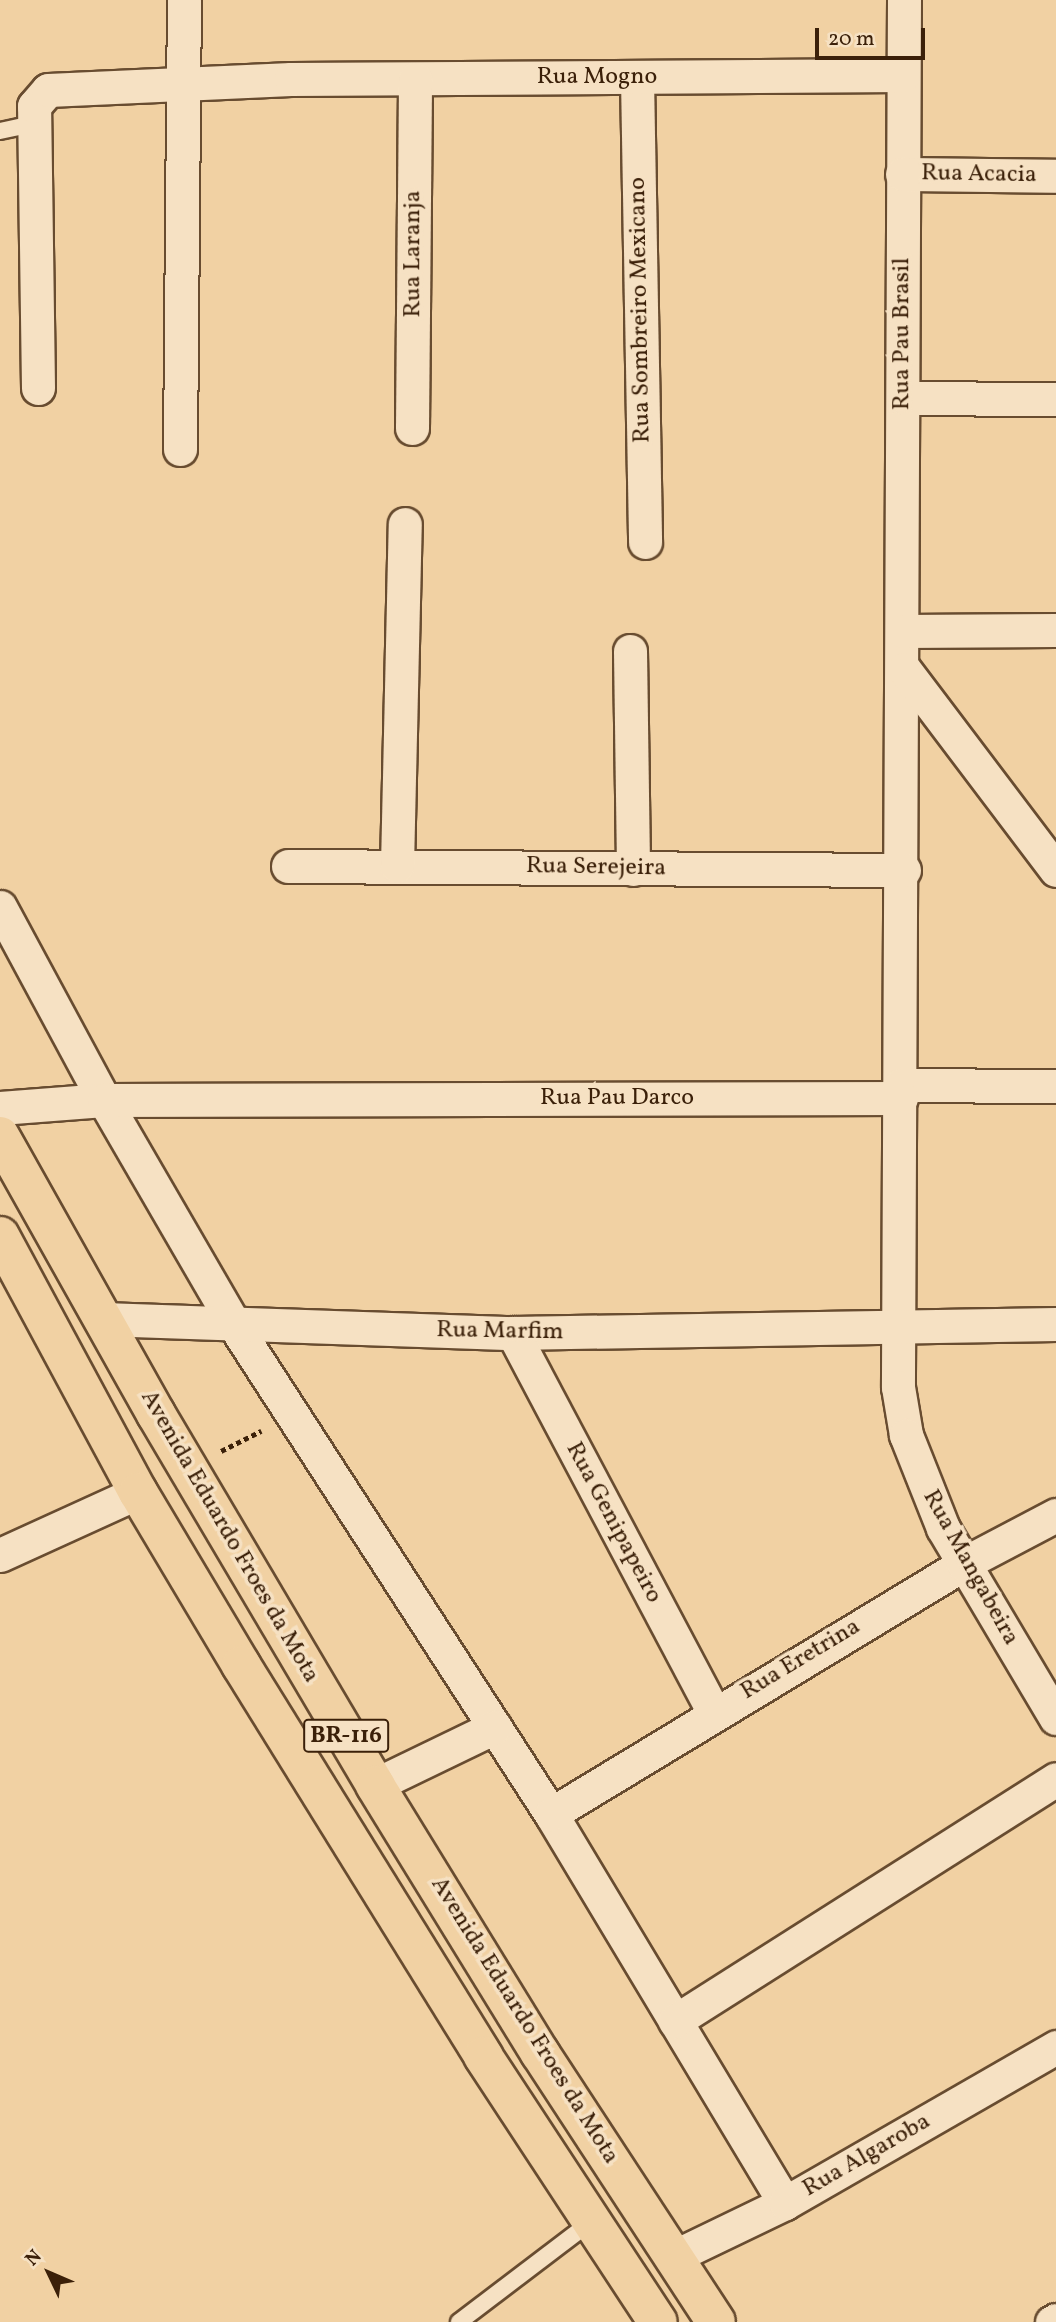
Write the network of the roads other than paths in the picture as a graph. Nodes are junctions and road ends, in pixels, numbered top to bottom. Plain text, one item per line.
1 (184, 0) edge
2 (904, 0) edge
3 (903, 75) junction
4 (637, 78) junction
5 (415, 79) junction
6 (182, 84) junction
7 (33, 124) junction
8 (0, 131) edge
9 (902, 174) junction
10 (1056, 176) edge
11 (38, 387) dead end
12 (904, 398) junction
13 (1056, 399) edge
14 (412, 428) dead end
15 (180, 449) dead end
16 (405, 524) dead end
17 (645, 542) dead end
18 (1056, 629) edge
19 (904, 631) junction
20 (630, 651) dead end
21 (904, 669) junction
22 (1053, 864) edge
23 (288, 866) dead end
24 (397, 866) junction
25 (633, 869) junction
26 (904, 870) junction
27 (0, 907) edge
28 (1056, 1086) edge
29 (901, 1092) junction
30 (104, 1100) junction
31 (0, 1108) edge
32 (0, 1136) edge
33 (0, 1236) edge
34 (103, 1319) junction
35 (1056, 1324) edge
36 (235, 1326) junction
37 (896, 1328) junction
38 (513, 1333) junction
39 (138, 1492) junction
40 (1056, 1515) edge
41 (0, 1555) edge
42 (963, 1564) junction
43 (714, 1712) junction
44 (1056, 1717) edge
45 (495, 1727) junction
46 (1056, 1779) edge
47 (375, 1785) junction
48 (551, 1814) junction
49 (676, 2021) junction
50 (1056, 2047) edge
51 (785, 2203) junction
52 (592, 2221) junction
53 (673, 2257) junction
54 (653, 2320) edge
55 (459, 2322) edge
56 (716, 2322) edge

1 - 6 street
2 - 3 street, Rua Pau Brasil
3 - 4 street, Rua Mogno
3 - 9 street, Rua Pau Brasil
4 - 5 street, Rua Mogno
4 - 17 street, Rua Sombreiro Mexicano
5 - 6 street, Rua Mogno
5 - 14 street, Rua Laranja
6 - 7 street, Rua Mogno
6 - 15 street
7 - 8 lane
7 - 11 street
9 - 10 street, Rua Acacia
9 - 12 street, Rua Pau Brasil
12 - 13 street
12 - 19 street, Rua Pau Brasil
16 - 24 street
18 - 19 street
19 - 21 street, Rua Pau Brasil
20 - 25 street
21 - 22 street
21 - 26 street, Rua Pau Brasil
23 - 24 street, Rua Serejeira
24 - 25 street, Rua Serejeira
25 - 26 street, Rua Serejeira
26 - 29 street
27 - 30 street
28 - 29 street, Rua Pau Darco
29 - 30 street, Rua Pau Darco
29 - 37 street
30 - 31 street, Rua Pau Darco
30 - 36 street
32 - 34 highway, Avenida Eduardo Froes da Mota / BR-116
33 - 39 highway, Avenida Eduardo Froes da Mota
34 - 36 street, Rua Marfim
34 - 47 highway, Avenida Eduardo Froes da Mota / BR-116
35 - 37 street, Rua Marfim
36 - 38 street, Rua Marfim
36 - 45 street
37 - 38 street, Rua Marfim
37 - 42 street, Rua Mangabeira
38 - 43 street, Rua Genipapeiro
39 - 41 street
39 - 52 highway, Avenida Eduardo Froes da Mota
40 - 42 street, Rua Eretrina
42 - 43 street, Rua Eretrina
42 - 44 street, Rua Mangabeira
43 - 48 street, Rua Eretrina
45 - 47 street
45 - 48 street
46 - 49 street
47 - 53 highway, Avenida Eduardo Froes da Mota / BR-116
48 - 49 street
49 - 51 street
50 - 51 street, Rua Algaroba
51 - 53 street, Rua Algaroba
52 - 54 highway, Avenida Eduardo Froes da Mota
52 - 55 lane
53 - 56 highway, Avenida Eduardo Froes da Mota / BR-116

